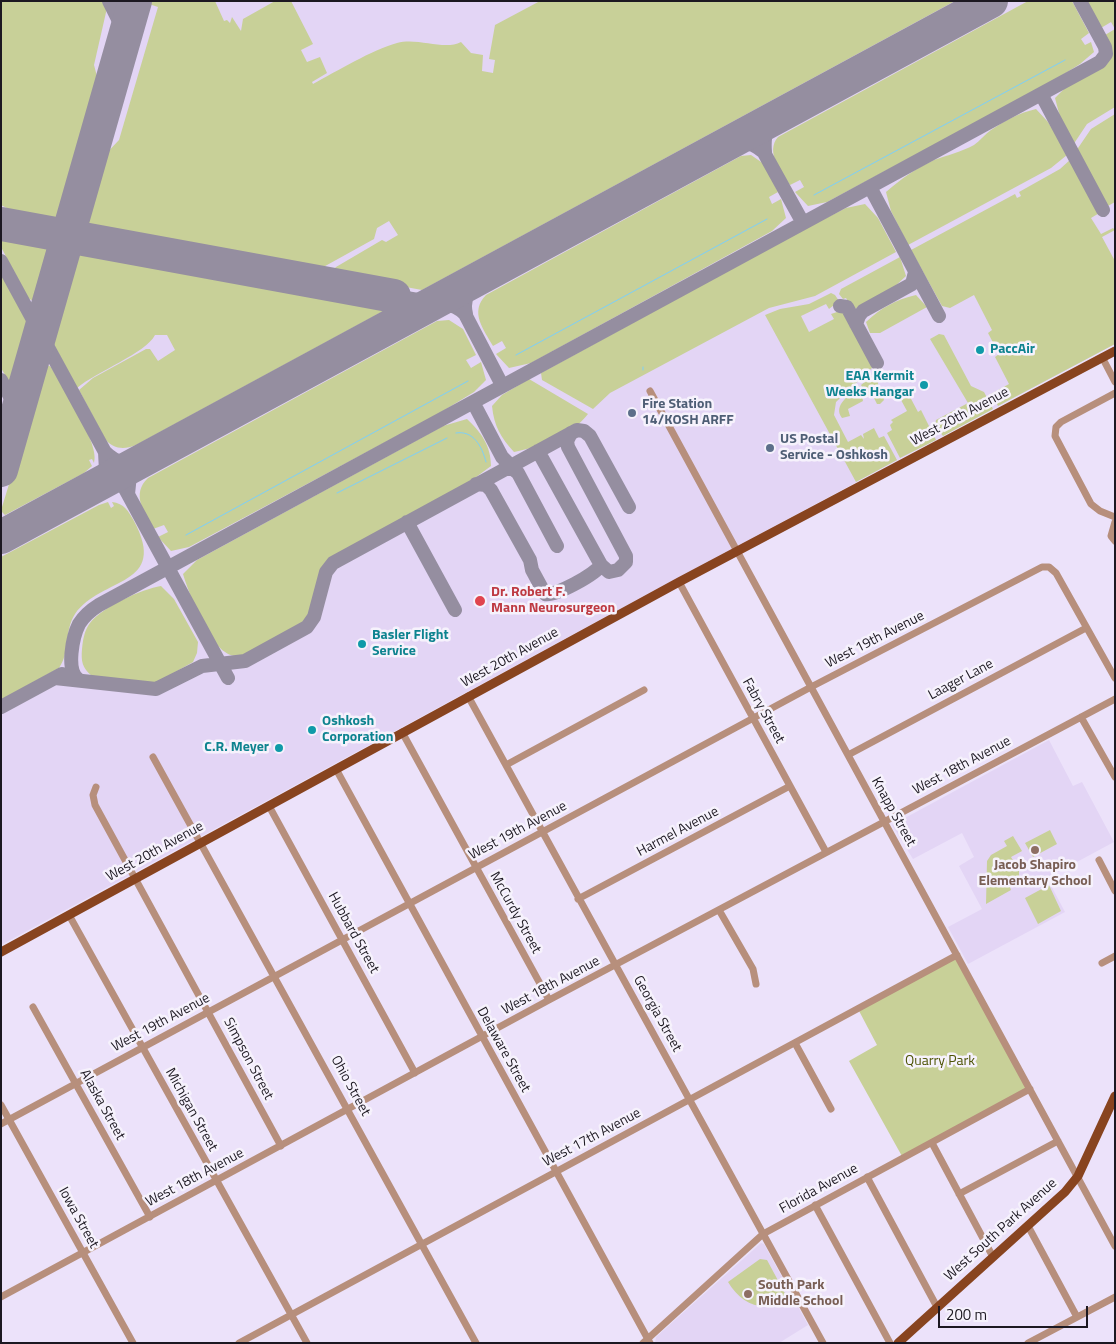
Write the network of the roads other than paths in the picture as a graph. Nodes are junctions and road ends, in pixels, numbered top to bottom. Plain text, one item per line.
1 (1115, 350) edge
2 (1102, 357) junction
3 (1115, 382) edge
4 (650, 390) dead end
5 (1115, 393) edge
6 (1115, 516) edge
7 (1115, 522) edge
8 (1115, 541) edge
9 (738, 551) junction
10 (679, 582) junction
11 (1086, 628) junction
12 (1115, 678) edge
13 (811, 687) junction
14 (644, 690) dead end
15 (468, 696) junction
16 (1115, 699) edge
17 (1080, 717) junction
18 (753, 718) junction
19 (402, 732) junction
20 (848, 755) junction
21 (153, 757) dead end
22 (506, 765) junction
23 (336, 769) junction
24 (1114, 774) edge
25 (790, 786) junction
26 (96, 787) dead end
27 (269, 806) junction
28 (885, 821) junction
29 (542, 832) junction
30 (202, 842) junction
31 (826, 852) junction
32 (1099, 860) dead end
33 (476, 868) junction
34 (135, 878) junction
35 (1115, 890) edge
36 (578, 899) junction
37 (409, 903) junction
38 (719, 910) junction
39 (69, 915) junction
40 (342, 940) junction
41 (1, 952) edge
42 (957, 956) junction
43 (1115, 956) edge
44 (1102, 962) dead end
45 (616, 965) junction
46 (275, 976) junction
47 (756, 984) dead end
48 (549, 1000) junction
49 (33, 1006) dead end
50 (208, 1012) junction
51 (482, 1038) junction
52 (794, 1043) junction
53 (141, 1048) junction
54 (415, 1073) junction
55 (76, 1083) junction
56 (1030, 1089) junction
57 (1115, 1096) edge
58 (690, 1100) junction
59 (1, 1105) edge
60 (348, 1109) junction
61 (831, 1110) dead end
62 (10, 1120) junction
63 (1, 1124) edge
64 (1058, 1141) junction
65 (932, 1143) junction
66 (281, 1146) junction
67 (556, 1172) junction
68 (1078, 1176) junction
69 (867, 1177) junction
70 (216, 1181) junction
71 (959, 1194) junction
72 (816, 1205) junction
73 (150, 1217) junction
74 (1028, 1226) junction
75 (763, 1234) junction
76 (421, 1244) junction
77 (1115, 1246) edge
78 (84, 1253) junction
79 (993, 1257) junction
80 (1, 1297) edge
81 (1115, 1297) edge
82 (937, 1308) junction
83 (291, 1314) junction
84 (1077, 1316) junction
85 (647, 1341) edge
86 (133, 1343) edge
87 (239, 1343) edge
88 (307, 1343) edge
89 (476, 1343) edge
90 (823, 1343) edge
91 (890, 1343) edge
92 (898, 1343) edge
93 (1028, 1343) edge

1 - 2 main road, West 20th Avenue
2 - 3 street
2 - 9 main road, West 20th Avenue
4 - 9 street, Knapp Street
5 - 6 street
7 - 8 street
9 - 10 main road, West 20th Avenue
9 - 13 street, Knapp Street
10 - 15 main road, West 20th Avenue
10 - 18 street, Fabry Street
11 - 12 street
11 - 13 street, West 19th Avenue
11 - 20 street, Laager Lane
13 - 18 street, West 19th Avenue
13 - 20 street, Knapp Street
14 - 22 street
15 - 19 main road, West 20th Avenue
15 - 22 street, Georgia Street
16 - 17 street, West 18th Avenue
17 - 24 street
17 - 28 street, West 18th Avenue
18 - 25 street, Fabry Street
18 - 29 street, West 19th Avenue
19 - 23 main road, West 20th Avenue
19 - 33 street, McCurdy Street
20 - 28 street, Knapp Street
21 - 30 street, Ohio Street
22 - 29 street, Georgia Street
23 - 27 main road, West 20th Avenue
23 - 37 street, Delaware Street
25 - 31 street, Fabry Street
25 - 36 street, Harmel Avenue
26 - 34 street, Simpson Street
27 - 30 main road, West 20th Avenue
27 - 40 street, Hubbard Street
28 - 31 street, West 18th Avenue
28 - 42 street, Knapp Street
29 - 33 street, West 19th Avenue
29 - 36 street, Georgia Street
30 - 34 main road, West 20th Avenue
30 - 46 street, Ohio Street
31 - 38 street, West 18th Avenue
32 - 35 street
33 - 37 street, West 19th Avenue
33 - 48 street, McCurdy Street
34 - 39 main road, West 20th Avenue
34 - 50 street, Simpson Street
36 - 45 street, Georgia Street
37 - 40 street, West 19th Avenue
37 - 51 street, Delaware Street
38 - 45 street, West 18th Avenue
38 - 47 street
39 - 41 main road, West 20th Avenue
39 - 53 street, Michigan Street
40 - 46 street, West 19th Avenue
40 - 54 street, Hubbard Street
42 - 52 street, West 17th Avenue
42 - 56 street, Knapp Street
43 - 44 street
45 - 48 street, West 18th Avenue
45 - 58 street, Georgia Street
46 - 50 street, West 19th Avenue
46 - 60 street, Ohio Street
48 - 51 street, West 18th Avenue
49 - 55 street, Alaska Street
50 - 53 street, West 19th Avenue
50 - 66 street, Simpson Street
51 - 54 street, West 18th Avenue
51 - 67 street, Delaware Street
52 - 58 street, West 17th Avenue
52 - 61 street
53 - 55 street, West 19th Avenue
53 - 70 street, Michigan Street
54 - 60 street, West 18th Avenue
55 - 62 street, West 19th Avenue
55 - 73 street, Alaska Street
56 - 64 street, Knapp Street
56 - 65 street, Florida Avenue
57 - 68 main road, West South Park Avenue
58 - 67 street, West 17th Avenue
58 - 75 street, Georgia Street
59 - 62 street, Iowa Street
60 - 66 street, West 18th Avenue
60 - 76 street, Ohio Street
62 - 63 street, West 19th Avenue
62 - 78 street, Iowa Street
64 - 68 street, Knapp Street
64 - 71 street
65 - 69 street, Florida Avenue
65 - 71 street
66 - 70 street, West 18th Avenue
67 - 76 street, West 17th Avenue
67 - 85 street, Delaware Street
68 - 74 main road, West South Park Avenue
68 - 77 street, Knapp Street
69 - 72 street, Florida Avenue
69 - 82 street
70 - 73 street, West 18th Avenue
70 - 83 street, Michigan Street
71 - 79 street
72 - 75 street, Florida Avenue
72 - 91 street
73 - 78 street, West 18th Avenue
74 - 79 main road, West South Park Avenue
74 - 84 street
75 - 85 street, Florida Avenue
75 - 90 street, Georgia Street
76 - 83 street, West 17th Avenue
76 - 89 street, Ohio Street
78 - 80 street, West 18th Avenue
78 - 86 street, Iowa Street
79 - 82 main road, West South Park Avenue
81 - 84 street
82 - 92 main road, West South Park Avenue
83 - 87 street, West 17th Avenue
83 - 88 street, Michigan Street
84 - 93 street

